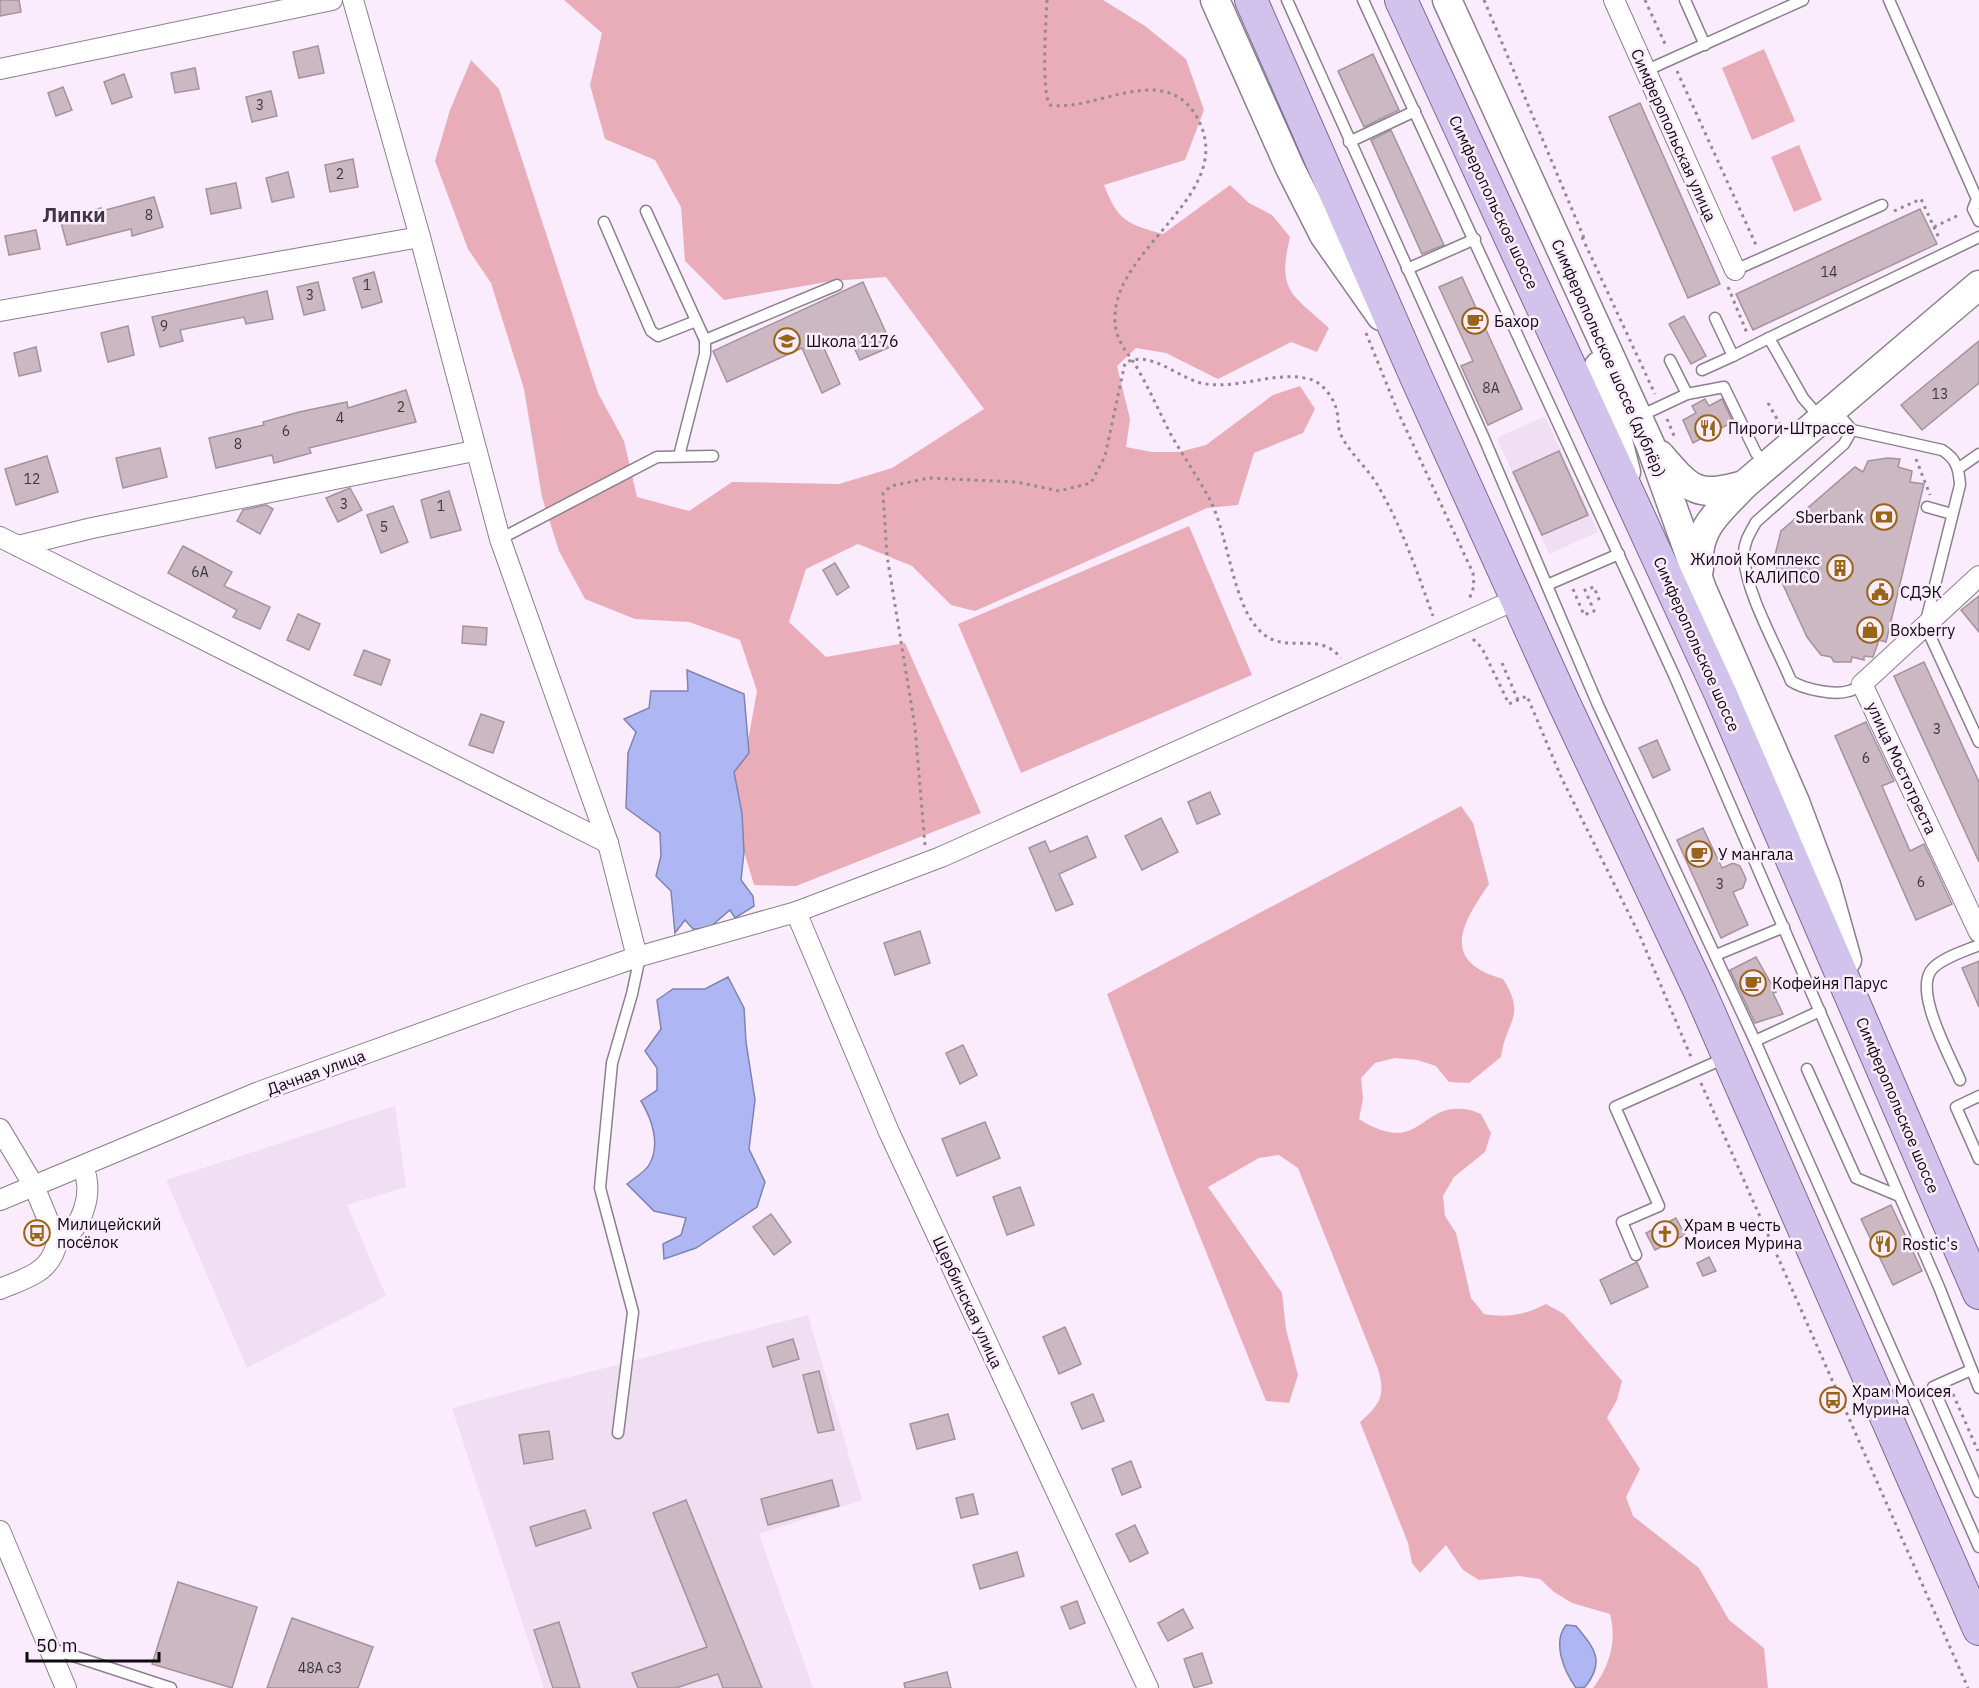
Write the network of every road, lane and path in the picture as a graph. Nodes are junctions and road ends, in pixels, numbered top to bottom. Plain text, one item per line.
1 (332, 0) edge
2 (353, 0) edge
3 (1047, 0) edge
4 (1215, 0) edge
5 (1251, 0) edge
6 (1287, 0) edge
7 (1363, 0) edge
8 (1401, 0) edge
9 (1429, 0) edge
10 (1447, 0) edge
11 (1484, 0) edge
12 (1614, 0) edge
13 (1645, 0) edge
14 (1685, 0) edge
15 (1803, 0) edge
16 (1888, 0) edge
17 (1705, 45) junction
18 (1672, 60) junction
19 (0, 69) edge
20 (1646, 71) junction
21 (1415, 111) junction
22 (1349, 142) junction
23 (1886, 209) joint
24 (1973, 209) junction
25 (646, 212) dead end
26 (1979, 221) edge
27 (604, 222) dead end
28 (1934, 226) junction
29 (1555, 234) junction
30 (420, 237) junction
31 (1979, 237) edge
32 (1475, 239) junction
33 (1943, 246) dead end
34 (1589, 250) dead end
35 (1762, 258) junction
36 (1407, 269) junction
37 (1735, 270) junction
38 (837, 285) dead end
39 (1979, 285) edge
40 (1587, 305) junction
41 (0, 311) edge
42 (1715, 318) dead end
43 (696, 321) junction
44 (1364, 327) dead end
45 (1398, 337) junction
46 (1769, 338) junction
47 (705, 340) junction
48 (1753, 346) junction
49 (1733, 356) junction
50 (1131, 360) junction
51 (1670, 360) dead end
52 (1702, 370) dead end
53 (1687, 394) junction
54 (1768, 403) dead end
55 (1827, 414) junction
56 (1638, 417) junction
57 (1784, 429) dead end
58 (1852, 430) junction
59 (1650, 444) junction
60 (474, 451) junction
61 (1979, 454) edge
62 (679, 456) junction
63 (714, 456) dead end
64 (1926, 458) dead end
65 (1767, 465) junction
66 (1959, 468) junction
67 (1744, 484) junction
68 (1633, 502) junction
69 (1927, 507) dead end
70 (1946, 513) junction
71 (500, 539) junction
72 (9, 541) edge
73 (1619, 554) junction
74 (1568, 576) junction
75 (1979, 576) edge
76 (1547, 585) junction
77 (1702, 589) junction
78 (1517, 599) junction
79 (1600, 602) dead end
80 (1434, 617) dead end
81 (1466, 624) junction
82 (1925, 625) junction
83 (1342, 659) dead end
84 (1502, 663) dead end
85 (1862, 684) junction
86 (1518, 700) junction
87 (1979, 742) edge
88 (608, 843) junction
89 (926, 847) dead end
90 (1973, 906) edge
91 (796, 912) junction
92 (1784, 927) junction
93 (1979, 932) edge
94 (1979, 945) edge
95 (1716, 955) junction
96 (637, 957) junction
97 (1820, 1011) junction
98 (1864, 1026) junction
99 (1755, 1041) junction
100 (1728, 1057) junction
101 (1807, 1069) dead end
102 (1696, 1071) junction
103 (1960, 1080) dead end
104 (1979, 1096) edge
105 (0, 1129) edge
106 (1979, 1159) edge
107 (83, 1167) junction
108 (34, 1186) junction
109 (1899, 1196) junction
110 (0, 1200) edge
111 (57, 1242) junction
112 (1636, 1256) dead end
113 (0, 1289) edge
114 (1979, 1293) edge
115 (1971, 1370) junction
116 (1948, 1381) junction
117 (1979, 1388) edge
118 (618, 1433) dead end
119 (1979, 1452) edge
120 (1979, 1492) edge
121 (0, 1531) edge
122 (1979, 1547) edge
123 (1979, 1629) edge
124 (49, 1648) junction
125 (66, 1688) edge
126 (171, 1688) edge
127 (1148, 1688) edge
128 (1968, 1688) edge

1 - 19 street
2 - 30 street
3 - 50 path
4 - 45 main road
5 - 45 main road
6 - 22 lane
7 - 21 lane
8 - 68 main road, Симферопольское шоссе
9 - 29 main road
10 - 29 main road, Симферопольское шоссе (дублёр)
11 - 34 path
12 - 20 street, Симферопольская улица
13 - 18 path
14 - 17 lane
15 - 17 lane
16 - 24 lane
17 - 18 lane
18 - 20 lane
18 - 35 path
20 - 37 street, Симферопольская улица
21 - 22 lane
21 - 32 lane
22 - 36 lane
23 - 28 path
23 - 35 lane
24 - 26 lane
24 - 28 path
25 - 43 lane
27 - 43 lane
28 - 33 path
29 - 40 main road, Симферопольское шоссе (дублёр)
30 - 41 street
30 - 60 street
31 - 46 lane
32 - 36 lane
32 - 73 lane
35 - 37 lane
36 - 76 lane
37 - 48 path
38 - 47 lane
39 - 55 main road
40 - 56 main road, Симферопольское шоссе (дублёр)
40 - 68 main road
42 - 49 lane
43 - 47 lane
44 - 81 path
45 - 78 main road
46 - 48 lane
46 - 55 lane
47 - 62 lane
48 - 49 lane
49 - 52 lane
50 - 80 path
50 - 83 path
50 - 89 path
51 - 53 lane
53 - 56 lane
53 - 65 lane
54 - 57 path
55 - 58 lane
55 - 65 main road
56 - 59 main road, Симферопольское шоссе (дублёр)
58 - 66 lane
58 - 85 lane
59 - 67 main road
59 - 77 main road, Симферопольское шоссе (дублёр)
60 - 71 street
60 - 72 street
61 - 66 lane
62 - 63 lane
62 - 71 lane
64 - 70 path
65 - 67 main road
66 - 70 lane
67 - 77 main road
68 - 98 main road, Симферопольское шоссе
69 - 70 lane
70 - 82 lane
71 - 88 street
72 - 88 street
73 - 74 lane
73 - 92 lane
74 - 76 lane
74 - 79 path
75 - 82 street, улица Мостотреста
76 - 95 lane
77 - 98 main road, Симферопольское шоссе (дублёр)
78 - 81 street, Дачная улица
78 - 100 main road
81 - 86 path
81 - 91 street, Дачная улица
82 - 85 street, улица Мостотреста
82 - 87 lane
84 - 86 path
85 - 90 street, улица Мостотреста
86 - 102 path
88 - 96 street
90 - 93 street, улица Мостотреста
91 - 96 street, Дачная улица
91 - 127 street, Щербинская улица
92 - 95 lane
92 - 97 lane
94 - 103 lane
95 - 99 lane
96 - 107 street, Дачная улица
96 - 118 lane
97 - 99 lane
97 - 109 lane
98 - 114 main road, Симферопольское шоссе
99 - 122 lane
100 - 102 lane
100 - 123 main road
101 - 109 lane
102 - 112 lane
102 - 128 path
104 - 106 lane
105 - 108 street
107 - 108 street, Дачная улица
107 - 111 street
108 - 110 street, Дачная улица
108 - 111 street
109 - 115 lane
111 - 113 street
115 - 116 lane
115 - 117 lane
116 - 119 path
116 - 120 lane
121 - 124 street
124 - 125 street
124 - 126 lane

